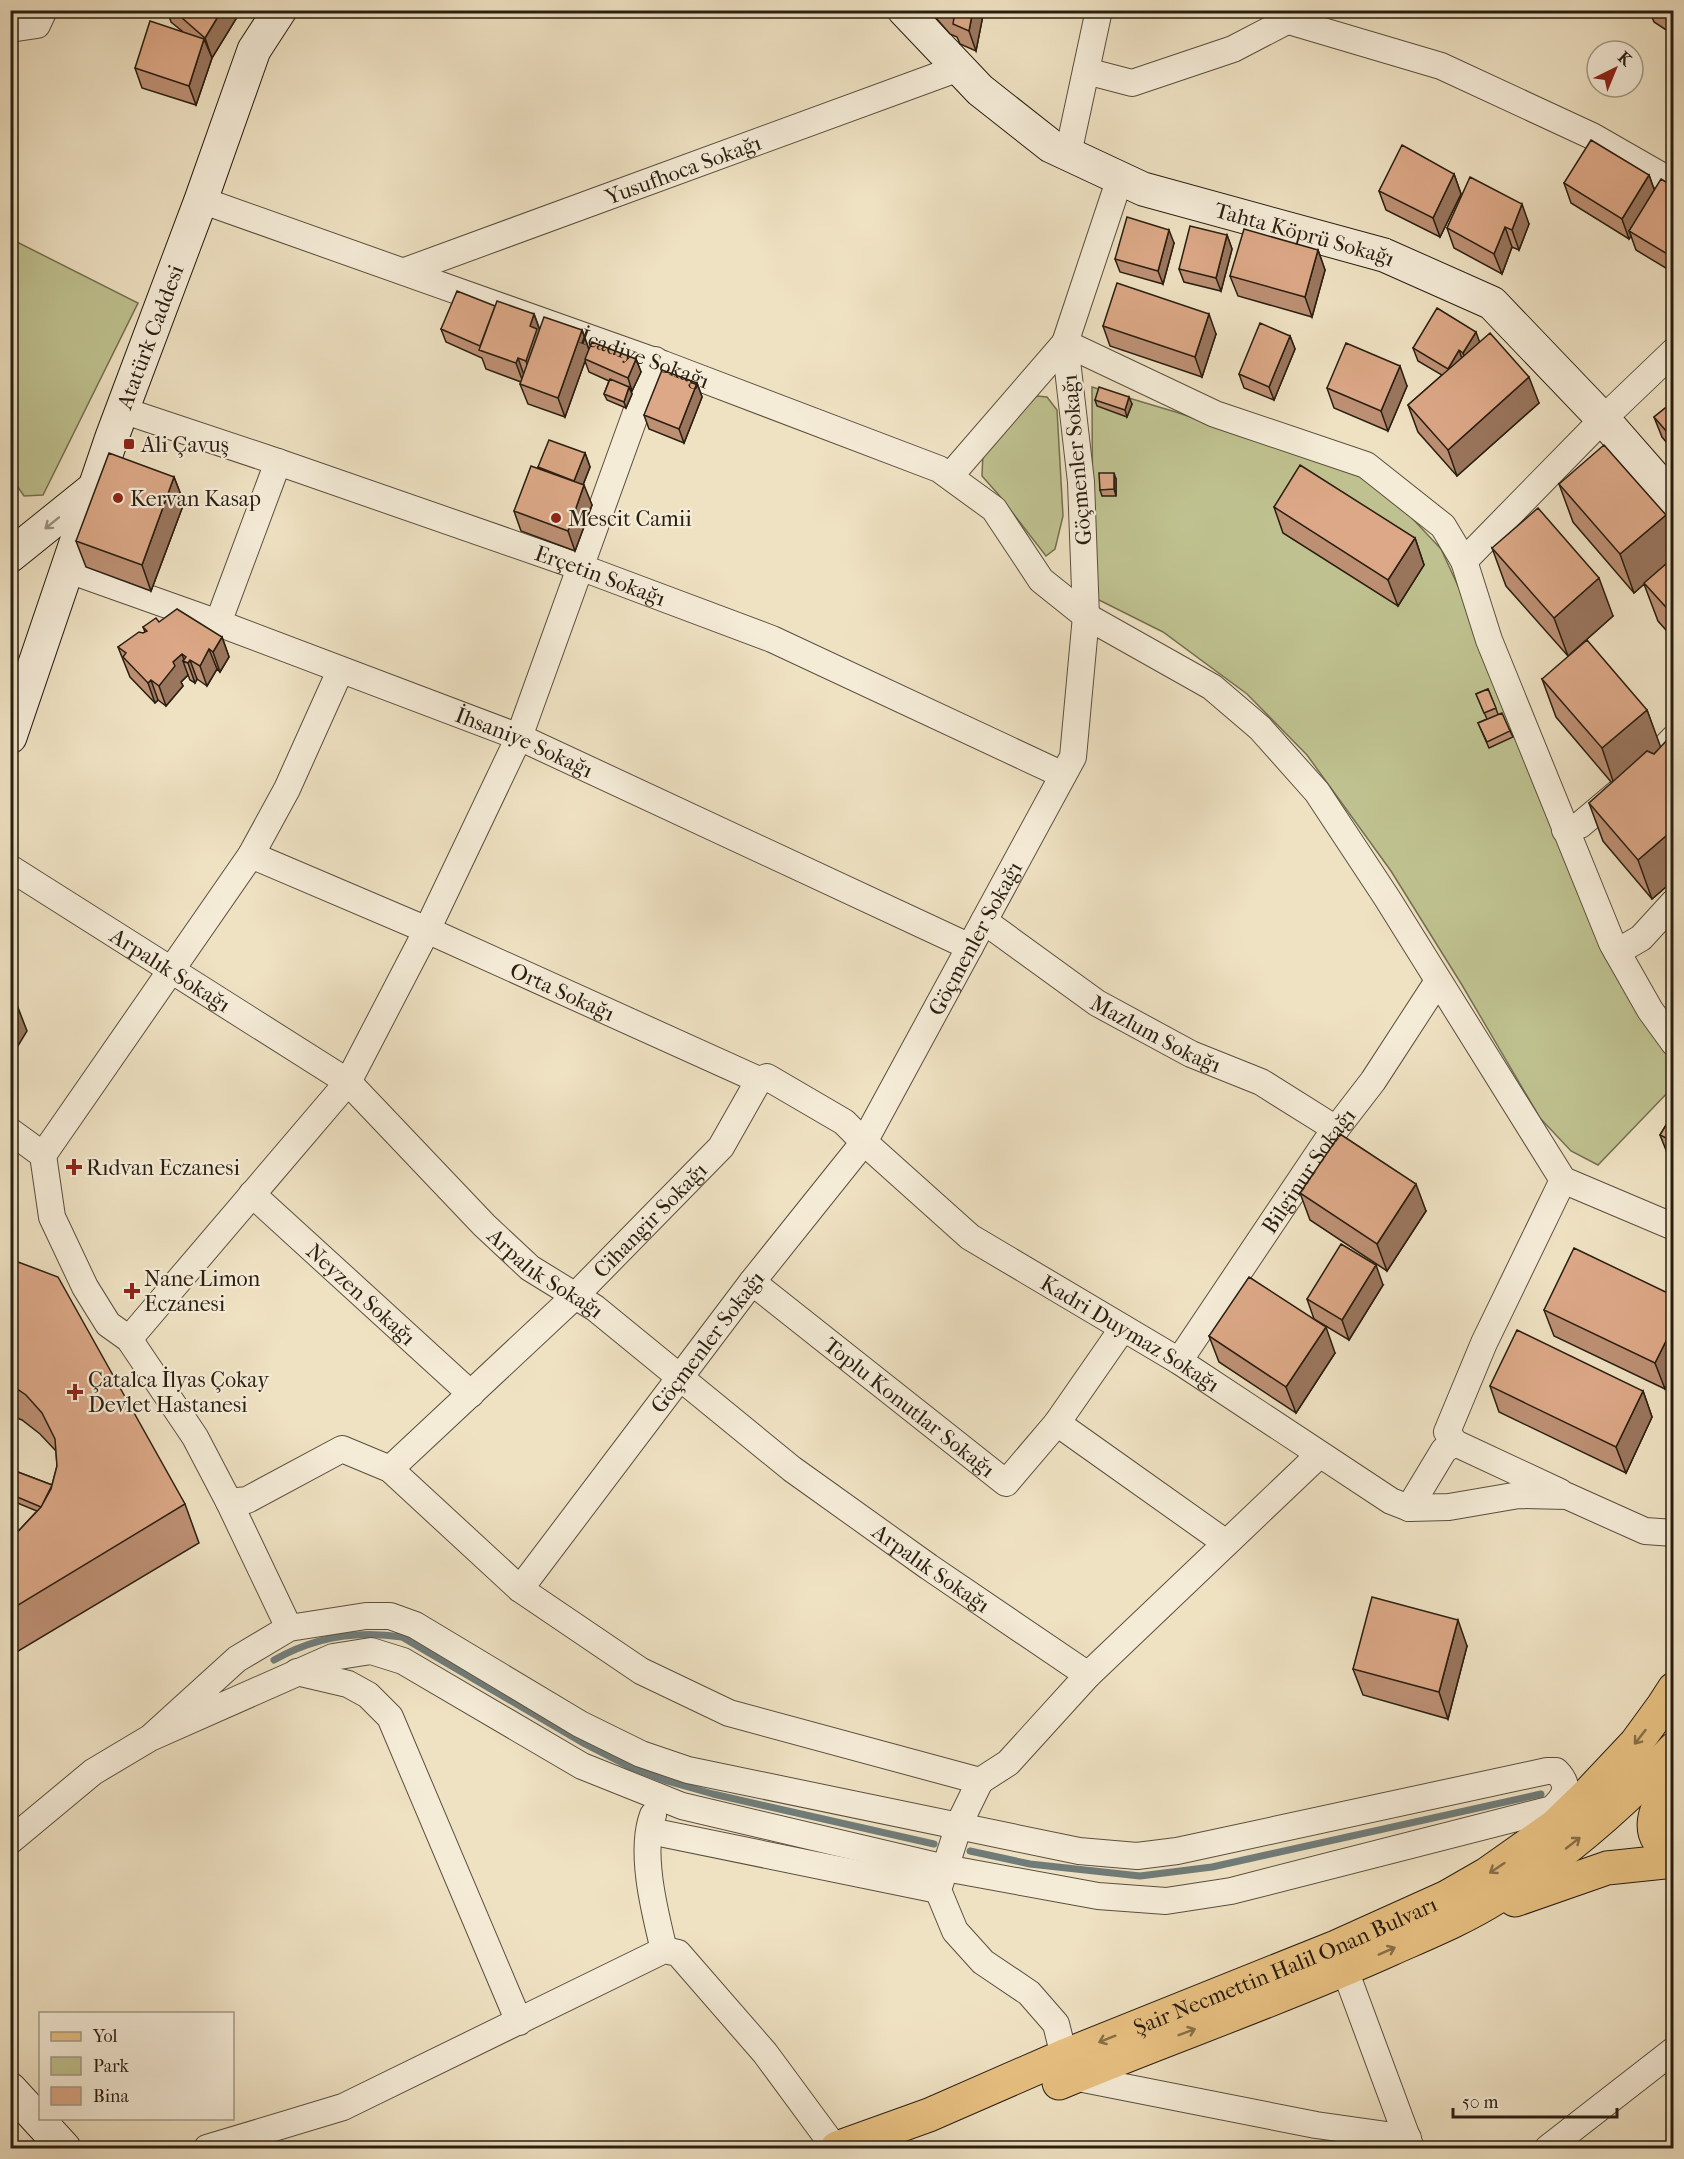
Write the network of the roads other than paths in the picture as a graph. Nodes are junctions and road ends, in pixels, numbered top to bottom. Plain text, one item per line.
1 (44, 10) edge
2 (280, 10) edge
3 (904, 10) edge
4 (1100, 10) edge
5 (1298, 16) edge
6 (10, 29) edge
7 (959, 68) junction
8 (1086, 71) junction
9 (1068, 154) junction
10 (1120, 178) junction
11 (1674, 183) edge
12 (201, 200) junction
13 (405, 272) junction
14 (1065, 343) junction
15 (1674, 351) edge
16 (655, 360) junction
17 (122, 410) junction
18 (1603, 419) junction
19 (278, 462) junction
20 (950, 476) junction
21 (93, 489) junction
22 (1674, 500) edge
23 (10, 556) edge
24 (1464, 561) junction
25 (580, 567) junction
26 (66, 569) junction
27 (1086, 616) junction
28 (218, 623) junction
29 (340, 671) junction
30 (10, 737) edge
31 (519, 737) junction
32 (1674, 738) edge
33 (1063, 775) junction
34 (1565, 830) junction
35 (252, 855) junction
36 (10, 868) edge
37 (1674, 902) edge
38 (984, 921) junction
39 (427, 930) junction
40 (970, 947) junction
41 (1617, 952) junction
42 (172, 970) junction
43 (1438, 981) junction
44 (1674, 1042) edge
45 (759, 1080) junction
46 (348, 1082) junction
47 (1336, 1129) junction
48 (10, 1131) edge
49 (864, 1142) junction
50 (43, 1155) junction
51 (1563, 1180) junction
52 (252, 1194) junction
53 (1674, 1227) edge
54 (752, 1282) junction
55 (575, 1296) junction
56 (1124, 1328) junction
57 (129, 1339) junction
58 (1179, 1361) junction
59 (679, 1379) junction
60 (471, 1394) junction
61 (1057, 1423) junction
62 (1455, 1443) junction
63 (1319, 1455) junction
64 (390, 1469) junction
65 (1568, 1496) junction
66 (229, 1502) junction
67 (1409, 1508) junction
68 (1674, 1533) edge
69 (1226, 1544) junction
70 (520, 1589) junction
71 (289, 1628) junction
72 (297, 1672) junction
73 (1088, 1675) junction
74 (1674, 1689) edge
75 (150, 1738) junction
76 (1674, 1749) edge
77 (1674, 1778) edge
78 (980, 1781) junction
79 (660, 1798) junction
80 (959, 1827) junction
81 (650, 1831) junction
82 (10, 1841) edge
83 (1674, 1853) edge
84 (1674, 1861) edge
85 (942, 1879) junction
86 (1456, 1919) junction
87 (664, 1950) junction
88 (1345, 1970) junction
89 (519, 2022) junction
90 (1674, 2050) edge
91 (1069, 2066) junction
92 (10, 2089) edge
93 (10, 2121) edge
94 (1407, 2145) edge
95 (35, 2148) edge
96 (64, 2148) edge
97 (207, 2148) edge
98 (836, 2148) edge
99 (899, 2148) edge
100 (1548, 2148) edge

1 - 6 street
2 - 12 main road, Atatürk Caddesi
3 - 7 main road, Tahta Köprü Sokağı
4 - 8 street
5 - 8 street
5 - 11 street
7 - 9 main road, Tahta Köprü Sokağı
7 - 13 street, Yusufhoca Sokağı
8 - 9 street
9 - 10 main road, Tahta Köprü Sokağı
10 - 14 street, Göçmenler Sokağı
10 - 18 main road, Tahta Köprü Sokağı
12 - 13 street, İcadiye Sokağı
12 - 17 main road, Atatürk Caddesi
13 - 16 street, İcadiye Sokağı
14 - 20 street
14 - 24 street
14 - 27 street, Göçmenler Sokağı
15 - 18 street
16 - 20 street, İcadiye Sokağı
16 - 25 street
17 - 19 street, Erçetin Sokağı
17 - 21 main road, Atatürk Caddesi
18 - 22 main road, Tahta Köprü Sokağı
18 - 24 street
19 - 25 street, Erçetin Sokağı
19 - 28 street
20 - 27 street, İcadiye Sokağı
21 -> 23 main road
21 - 26 main road, Atatürk Caddesi
24 - 34 street
25 - 31 street
25 - 33 street, Erçetin Sokağı
26 - 28 street, İhsaniye Sokağı
26 - 30 main road, Atatürk Caddesi
27 - 33 street, Göçmenler Sokağı
27 - 43 street, İcadiye Sokağı
28 - 29 street, İhsaniye Sokağı
29 - 31 street, İhsaniye Sokağı
29 - 35 street
31 - 39 street
31 - 40 street, İhsaniye Sokağı
32 - 34 street
33 - 38 street, Göçmenler Sokağı
34 - 41 street
35 - 39 street, Orta Sokağı
35 - 42 street
36 - 42 street, Arpalık Sokağı
37 - 41 street
38 - 40 street, Göçmenler Sokağı
38 - 47 street, Mazlum Sokağı
39 - 45 street, Orta Sokağı
39 - 46 street
40 - 49 street, Göçmenler Sokağı
41 - 44 street
42 - 46 street, Arpalık Sokağı
42 - 50 street
43 - 47 street, Bilginur Sokağı
43 - 51 street, İcadiye Sokağı
45 - 49 street, Orta Sokağı
45 - 55 street, Cihangir Sokağı
46 - 52 street
46 - 55 street, Arpalık Sokağı
47 - 58 street, Bilginur Sokağı
48 - 50 street
49 - 54 street, Göçmenler Sokağı
49 - 56 street, Kadri Duymaz Sokağı
50 - 57 street
51 - 53 street
51 - 62 street
52 - 57 street
52 - 60 street, Neyzen Sokağı
54 - 59 street, Göçmenler Sokağı
54 - 61 street, Toplu Konutlar Sokağı
55 - 59 street, Arpalık Sokağı
55 - 60 street, Cihangir Sokağı
56 - 58 street, Kadri Duymaz Sokağı
56 - 61 street, Toplu Konutlar Sokağı
57 - 66 street
58 - 63 street, Kadri Duymaz Sokağı
59 - 70 street, Göçmenler Sokağı
59 - 73 street, Arpalık Sokağı
60 - 64 street, Cihangir Sokağı
61 - 69 street
62 - 65 street, Kadri Duymaz Sokağı
62 - 67 street
63 - 67 street, Kadri Duymaz Sokağı
63 - 69 street
64 - 66 street
64 - 70 street
65 - 67 street, Kadri Duymaz Sokağı
65 - 68 street, Kadri Duymaz Sokağı
66 - 71 street
69 - 73 street
70 - 78 street
71 - 75 street
71 - 80 street
72 - 75 street
72 - 79 street
72 - 89 street
73 - 78 street
74 -> 91 main road, Şair Necmettin Halil Onan Bulvarı
75 - 82 street
86 -> 76 main road, Şair Necmettin Halil Onan Bulvarı
77 - 83 main road
78 - 80 street
79 - 81 street
79 - 85 street
80 - 85 street
80 - 85 street
81 - 85 street
81 - 87 street
84 - 86 main road
85 - 91 street
88 -> 86 main road, Şair Necmettin Halil Onan Bulvarı
87 - 89 street
87 - 98 street
91 -> 88 main road, Şair Necmettin Halil Onan Bulvarı
88 - 94 street
89 - 97 street
90 - 100 street
91 - 94 street
91 - 98 main road, Şair Necmettin Halil Onan Bulvarı
91 - 99 main road, Şair Necmettin Halil Onan Bulvarı
92 - 96 main road
93 - 95 main road

